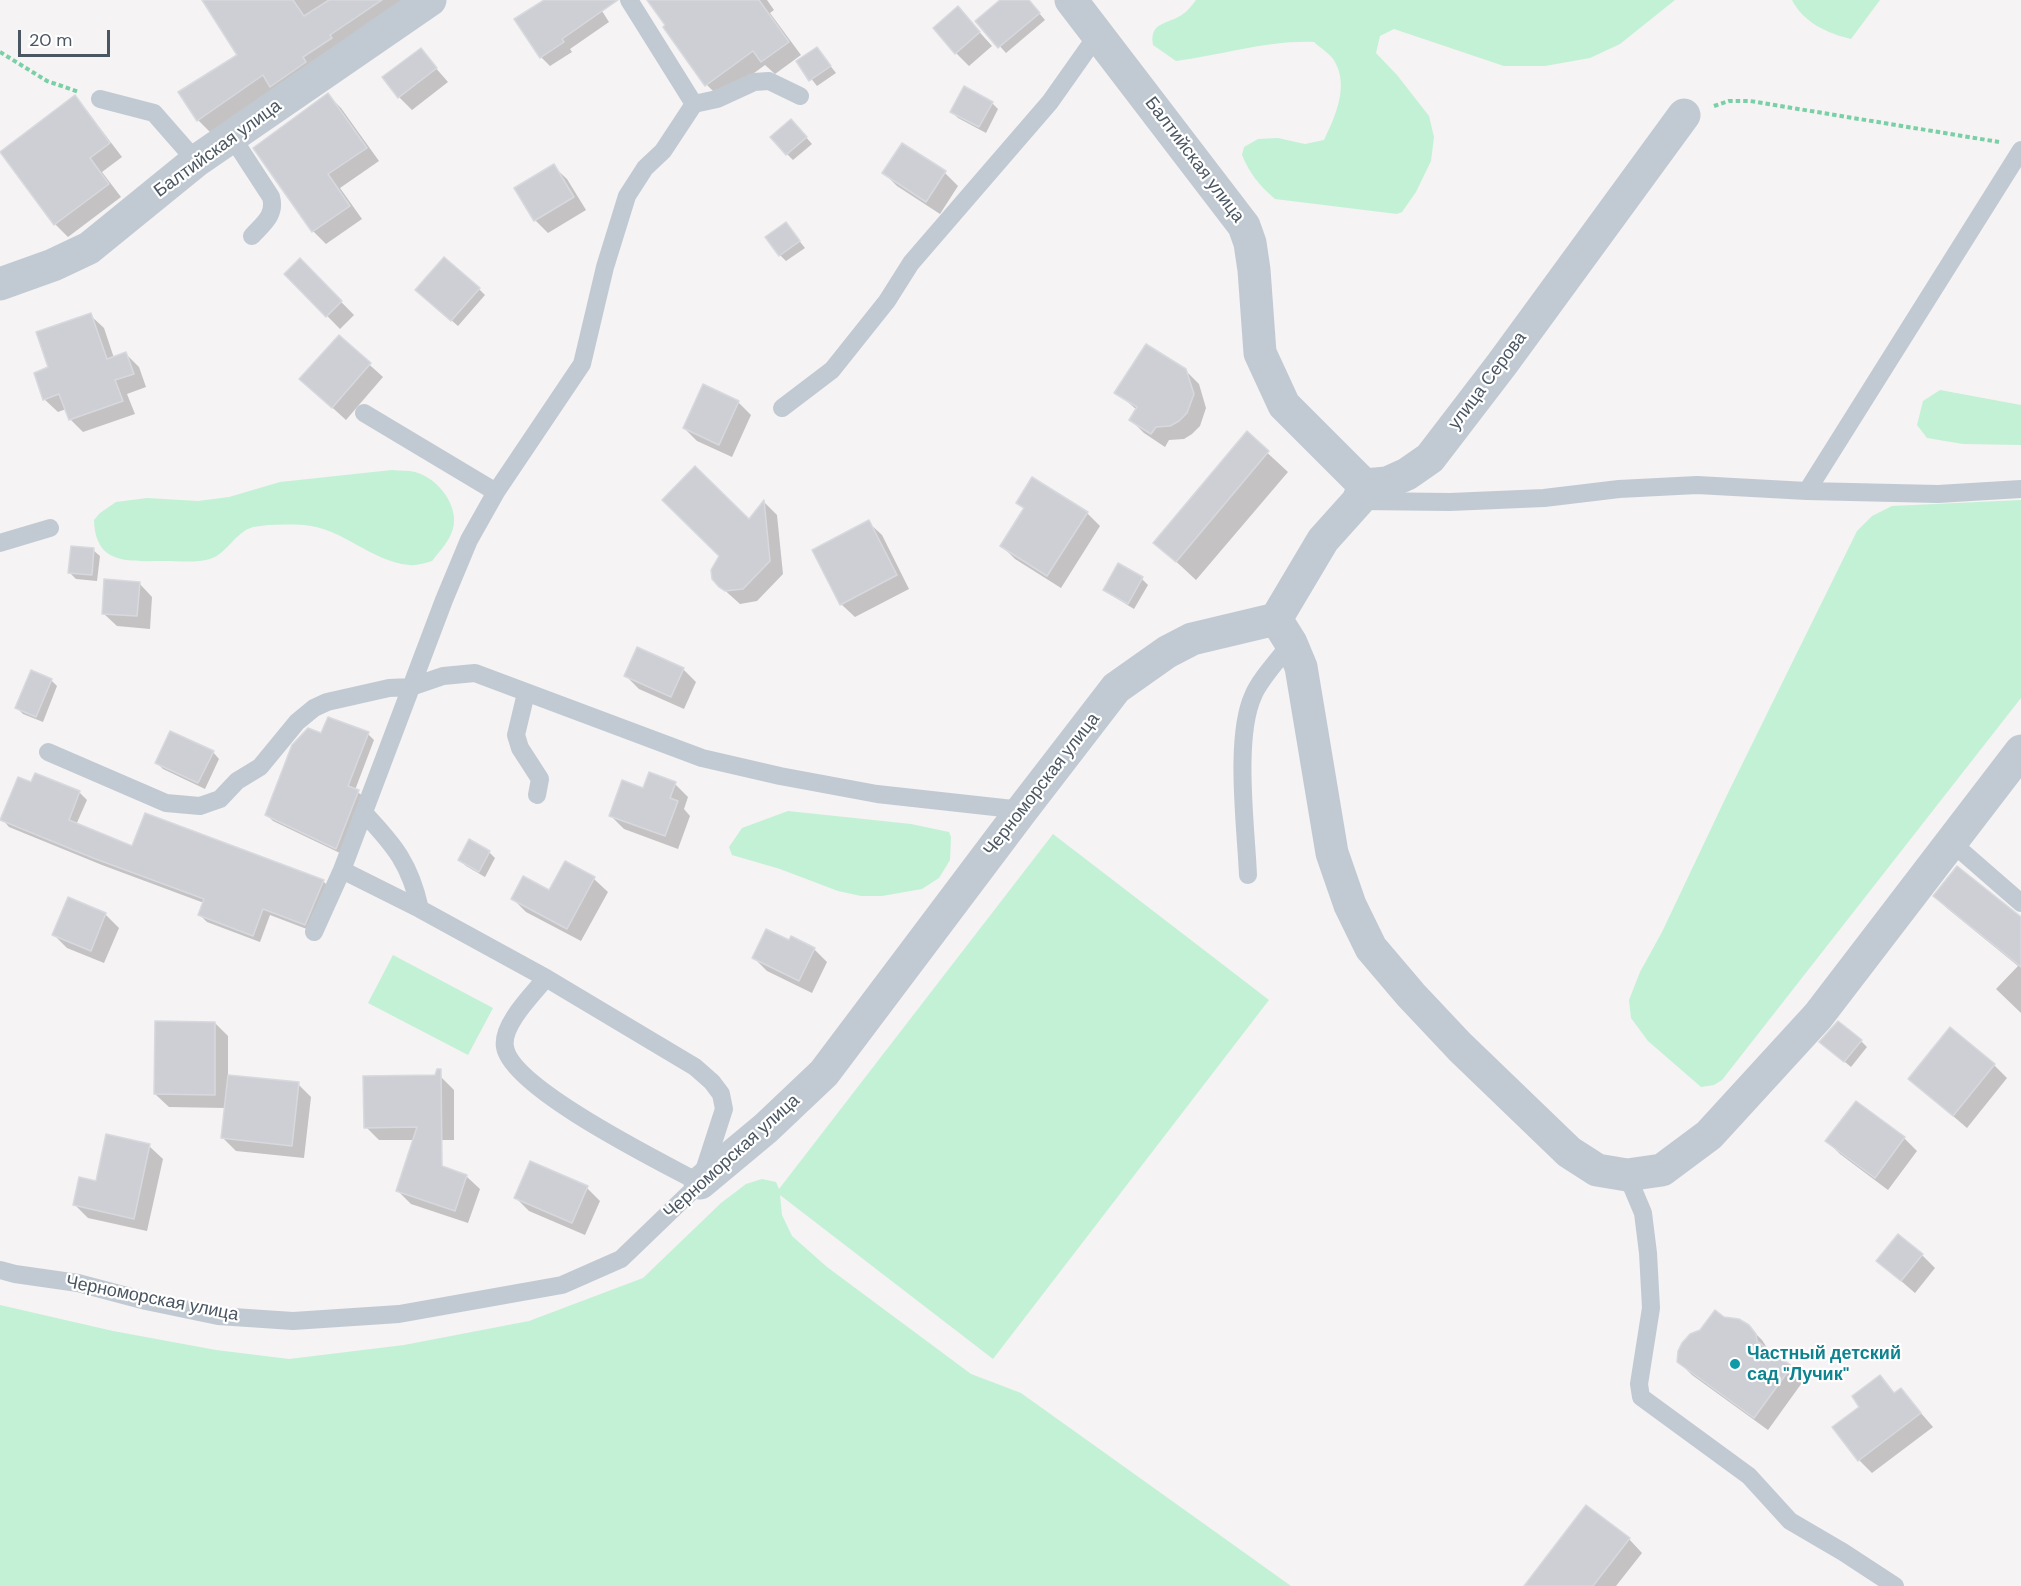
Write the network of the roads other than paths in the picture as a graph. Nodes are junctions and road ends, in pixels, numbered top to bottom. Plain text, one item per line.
1 (430, 0) edge
2 (629, 0) edge
3 (1071, 0) edge
4 (1098, 34) junction
5 (800, 96) dead end
6 (100, 99) road end
7 (694, 104) junction
8 (1684, 115) road end
9 (232, 137) junction
10 (2021, 150) edge
11 (196, 161) junction
12 (252, 236) dead end
13 (0, 284) edge
14 (782, 408) dead end
15 (364, 413) dead end
16 (2021, 489) edge
17 (1807, 491) junction
18 (496, 492) junction
19 (1361, 493) junction
20 (50, 528) dead end
21 (0, 543) edge
22 (1284, 631) junction
23 (411, 687) junction
24 (526, 693) junction
25 (2021, 751) edge
26 (48, 752) dead end
27 (537, 795) dead end
28 (1022, 810) junction
29 (364, 813) junction
30 (1951, 842) junction
31 (342, 870) junction
32 (1248, 875) dead end
33 (2021, 903) edge
34 (420, 909) junction
35 (314, 932) dead end
36 (546, 978) junction
37 (1627, 1175) junction
38 (700, 1183) junction
39 (0, 1270) edge
40 (1895, 1586) edge

1 - 9 street, Балтийская улица
2 - 7 lane
3 - 4 street, Балтийская улица
4 - 14 lane
4 - 19 street, Балтийская улица
5 - 7 lane
6 - 11 lane
7 - 18 lane
8 - 19 street, улица Серова
9 - 11 street, Балтийская улица
9 - 12 lane
10 - 17 lane
11 - 13 street, Балтийская улица
15 - 18 lane
16 - 17 lane
17 - 19 lane
18 - 23 lane
19 - 22 street
20 - 21 lane
22 - 28 street, Черноморская улица
22 - 32 lane
22 - 37 street
23 - 24 lane
23 - 26 lane
23 - 29 lane
24 - 27 lane
24 - 28 lane
25 - 30 street
28 - 38 street, Черноморская улица
29 - 31 lane
29 - 34 lane
30 - 33 lane
30 - 37 street
31 - 34 lane
31 - 35 lane
34 - 36 lane
36 - 38 lane
36 - 38 lane
37 - 40 lane
38 - 39 lane, Черноморская улица

